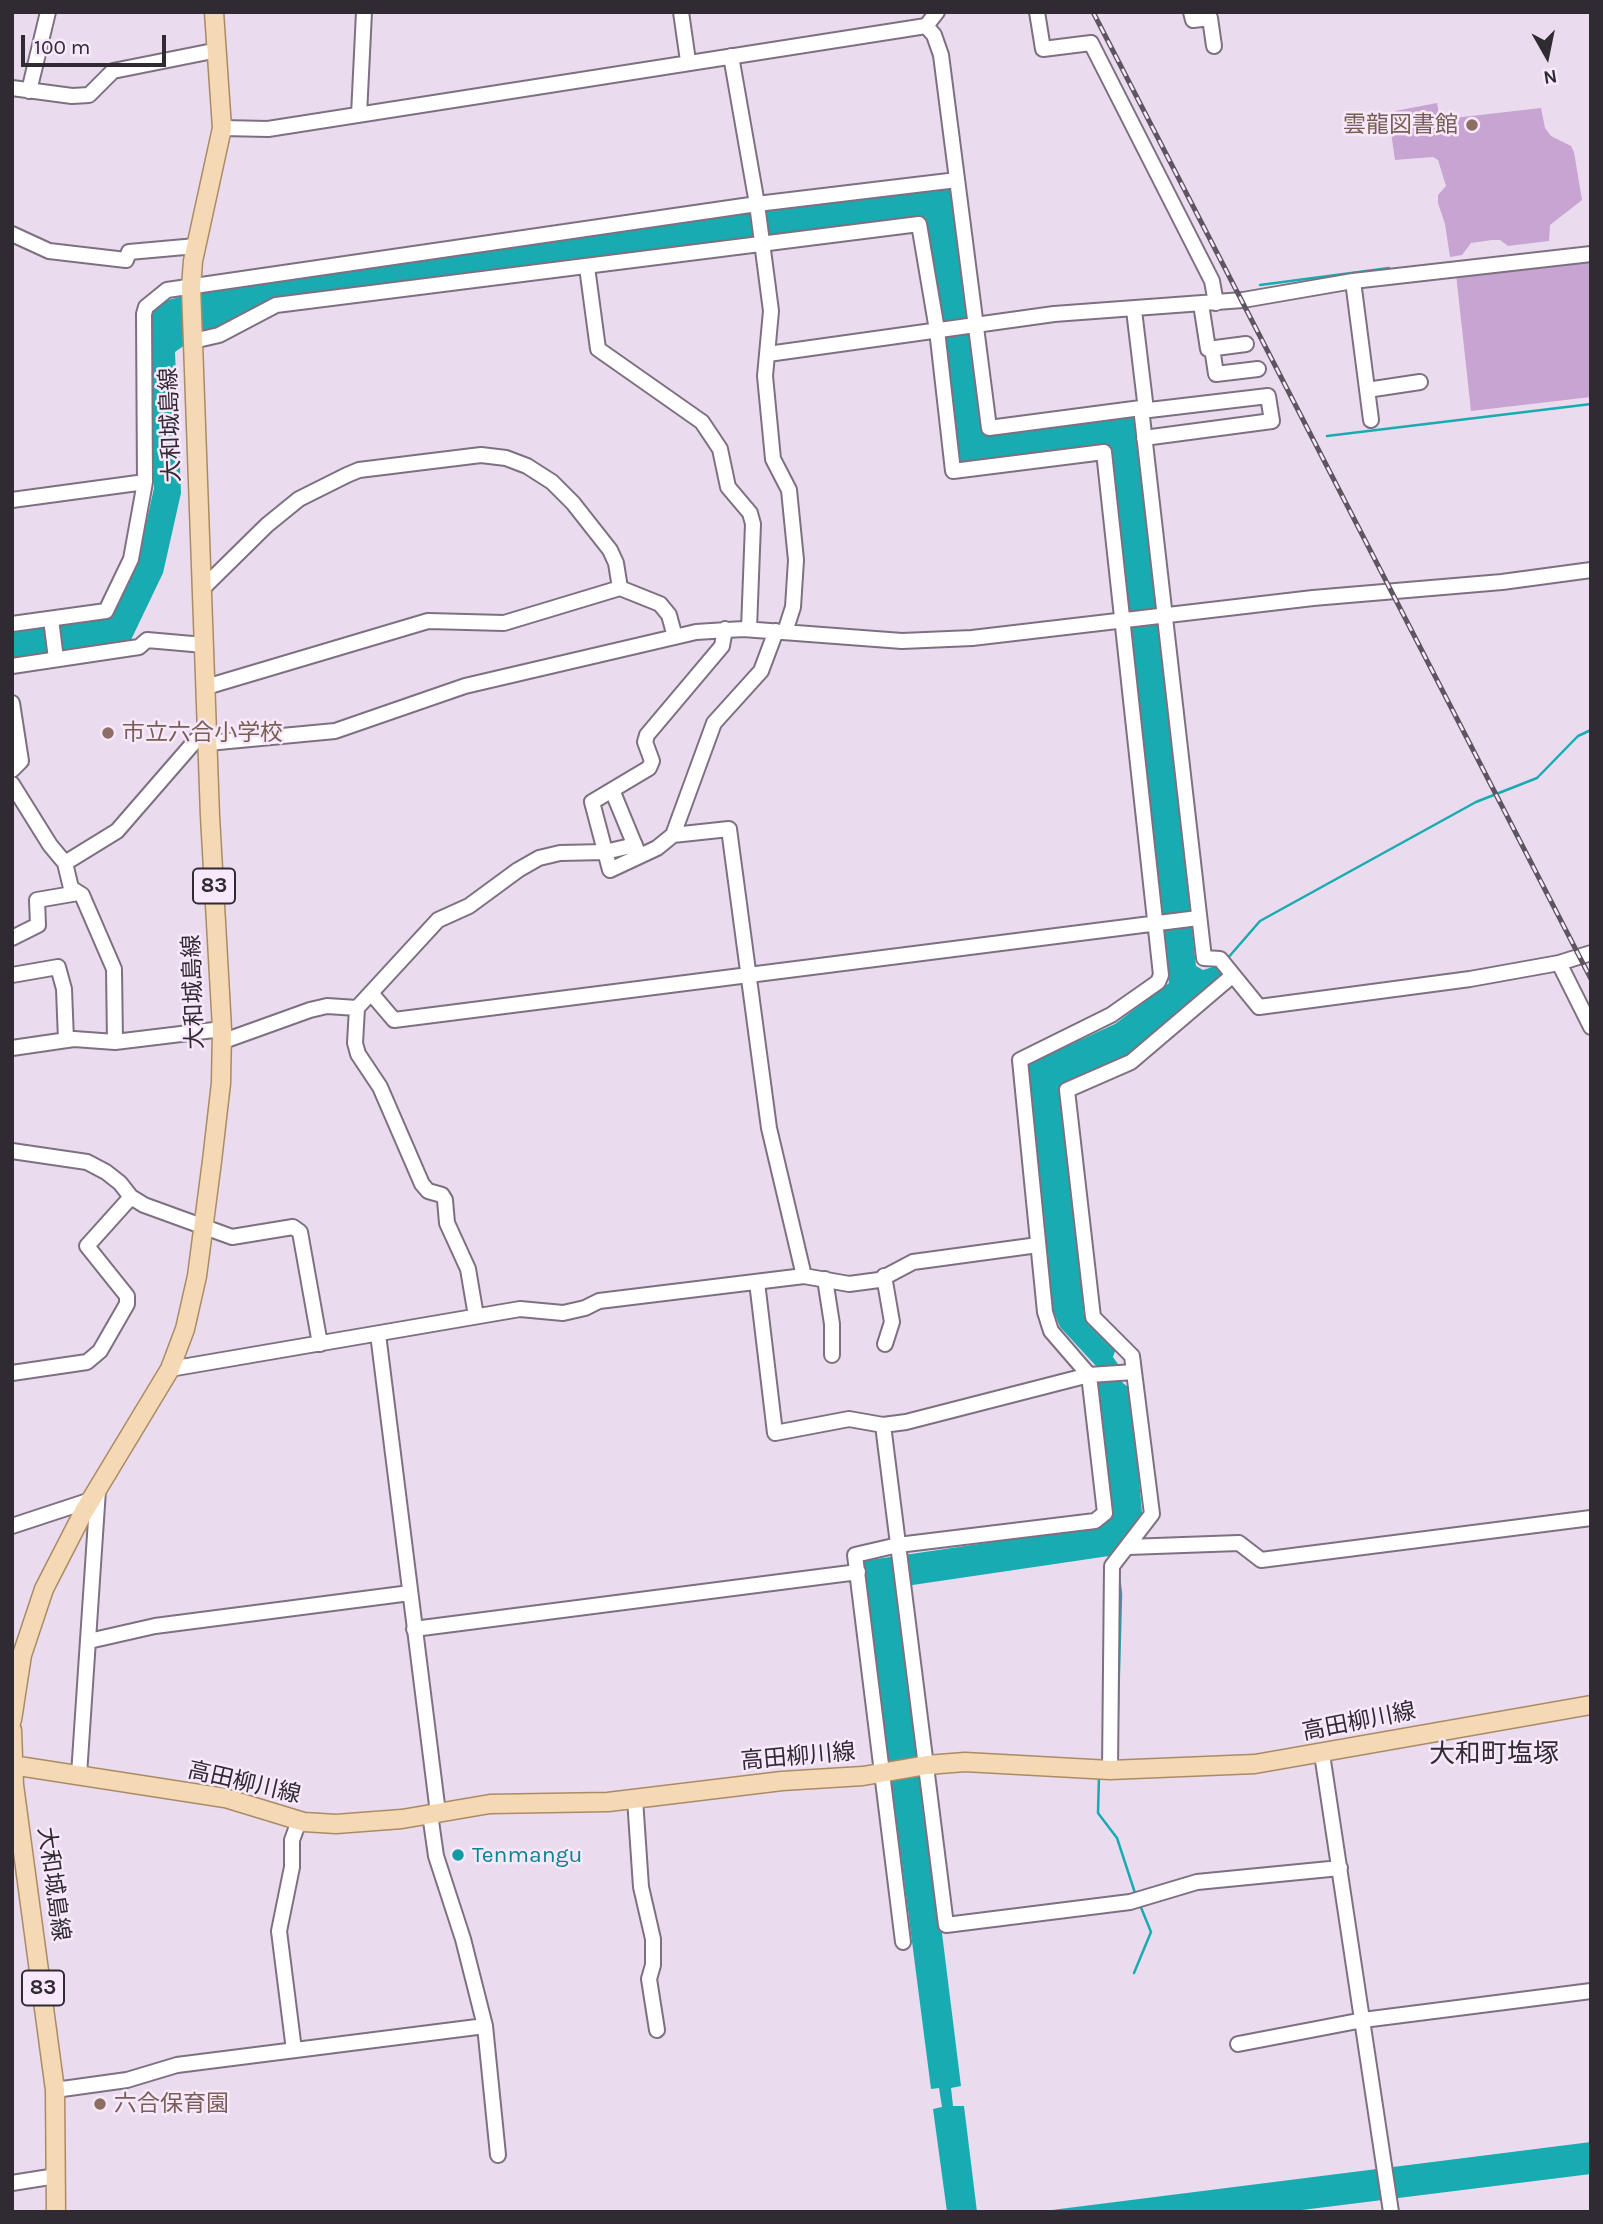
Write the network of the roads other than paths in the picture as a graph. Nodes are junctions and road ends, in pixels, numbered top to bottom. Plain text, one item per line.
1 (48, 12) edge
2 (214, 12) edge
3 (364, 12) edge
4 (681, 12) edge
5 (1037, 12) edge
6 (1191, 12) edge
7 (930, 18) edge
8 (1214, 46) dead end
9 (218, 50) junction
10 (731, 56) junction
11 (688, 61) junction
12 (12, 88) edge
13 (29, 90) junction
14 (359, 115) junction
15 (222, 128) junction
16 (957, 180) junction
17 (757, 204) junction
18 (12, 234) edge
19 (764, 245) junction
20 (196, 246) junction
21 (1591, 254) edge
22 (587, 267) junction
23 (1353, 281) junction
24 (191, 287) junction
25 (1208, 303) junction
26 (1134, 310) junction
27 (975, 325) junction
28 (937, 330) junction
29 (193, 341) junction
30 (1246, 344) dead end
31 (1212, 348) junction
32 (768, 354) junction
33 (1258, 369) dead end
34 (1420, 382) dead end
35 (1367, 390) junction
36 (1144, 410) junction
37 (1371, 420) dead end
38 (1144, 438) junction
39 (145, 482) junction
40 (12, 500) edge
41 (1591, 570) edge
42 (203, 588) junction
43 (620, 588) junction
44 (1163, 615) junction
45 (1123, 620) junction
46 (12, 624) edge
47 (52, 624) junction
48 (725, 629) junction
49 (749, 629) junction
50 (781, 631) junction
51 (675, 636) junction
52 (204, 645) junction
53 (56, 659) junction
54 (12, 666) edge
55 (206, 687) junction
56 (12, 703) edge
57 (208, 741) junction
58 (12, 770) edge
59 (12, 784) edge
60 (612, 790) junction
61 (673, 835) junction
62 (637, 851) junction
63 (605, 852) junction
64 (65, 863) junction
65 (78, 893) junction
66 (1198, 918) junction
67 (1156, 923) junction
68 (12, 938) edge
69 (1591, 953) edge
70 (1559, 962) junction
71 (748, 974) junction
72 (12, 975) edge
73 (1232, 976) junction
74 (371, 993) junction
75 (357, 1008) junction
76 (1591, 1027) edge
77 (222, 1035) junction
78 (66, 1040) junction
79 (115, 1042) junction
80 (12, 1048) edge
81 (12, 1151) edge
82 (131, 1197) junction
83 (203, 1228) junction
84 (1038, 1245) junction
85 (804, 1276) junction
86 (884, 1276) junction
87 (824, 1279) junction
88 (757, 1282) junction
89 (476, 1316) junction
90 (378, 1334) junction
91 (320, 1344) junction
92 (885, 1344) dead end
93 (832, 1354) dead end
94 (170, 1369) junction
95 (1134, 1372) junction
96 (12, 1373) edge
97 (1089, 1375) junction
98 (883, 1425) junction
99 (94, 1495) junction
100 (1591, 1518) edge
101 (12, 1526) edge
102 (898, 1545) junction
103 (1128, 1547) junction
104 (858, 1572) junction
105 (410, 1593) junction
106 (414, 1629) junction
107 (89, 1641) junction
108 (1591, 1705) edge
109 (12, 1720) edge
110 (12, 1730) edge
111 (1322, 1754) junction
112 (12, 1765) edge
113 (924, 1765) junction
114 (1110, 1770) junction
115 (885, 1773) junction
116 (79, 1775) junction
117 (635, 1799) junction
118 (434, 1813) junction
119 (299, 1821) junction
120 (1340, 1868) junction
121 (903, 1941) dead end
122 (1591, 1991) edge
123 (1363, 2020) junction
124 (485, 2026) junction
125 (657, 2030) dead end
126 (1238, 2044) dead end
127 (294, 2050) junction
128 (55, 2090) junction
129 (498, 2155) dead end
130 (56, 2176) junction
131 (12, 2183) edge
132 (1390, 2207) edge
133 (56, 2212) edge

1 - 13 street
2 - 9 main road, 大和城島線 / 83
3 - 14 street
4 - 11 street
5 - 25 street
6 - 8 street
7 - 10 street
7 - 16 street
9 - 13 street
9 - 15 main road, 大和城島線 / 83
10 - 11 street
10 - 17 street
11 - 14 street
12 - 13 street
14 - 15 street
15 - 20 main road, 大和城島線 / 83
16 - 17 street
16 - 27 street
17 - 19 street
17 - 24 street
18 - 20 street
19 - 22 street
19 - 28 street
19 - 32 street
20 - 24 main road, 大和城島線 / 83
21 - 23 street
22 - 29 street
22 - 49 street
23 - 25 street
23 - 35 street
24 - 29 main road, 大和城島線 / 83
24 - 39 street
25 - 26 street
25 - 31 street
26 - 27 street
26 - 36 street
27 - 28 street
27 - 36 street
28 - 32 street
28 - 45 street
29 - 42 main road, 大和城島線 / 83
30 - 31 street
31 - 33 street
32 - 50 street
34 - 35 street
35 - 37 street
36 - 38 street
36 - 38 street
38 - 44 street
39 - 40 street
39 - 47 street
41 - 44 street
42 - 43 street
42 - 52 main road, 大和城島線 / 83
43 - 51 street
43 - 55 street
44 - 45 street
44 - 66 street
45 - 50 street
45 - 67 street
46 - 47 street
47 - 53 street
48 - 49 street
48 - 51 street
48 - 60 street
49 - 50 street
50 - 61 street
51 - 57 street
52 - 53 street
52 - 55 main road, 大和城島線 / 83
53 - 54 street
55 - 57 main road, 大和城島線 / 83
56 - 58 street
57 - 64 street
57 - 77 main road, 大和城島線 / 83
59 - 64 street
60 - 62 street
60 - 63 street
61 - 62 street
61 - 71 street
62 - 63 street
63 - 74 street
64 - 65 street
65 - 68 street
65 - 79 street
66 - 67 street
66 - 73 street
67 - 71 street
67 - 84 street
69 - 70 street
70 - 73 street
70 - 76 street
71 - 74 street
71 - 85 street
72 - 78 street
73 - 95 street
74 - 75 street
75 - 77 street
75 - 89 street
77 - 79 street
77 - 83 main road, 大和城島線 / 83
78 - 79 street
78 - 80 street
81 - 82 street
82 - 83 street
82 - 96 street
83 - 91 street
83 - 94 main road, 大和城島線 / 83
84 - 86 street
84 - 97 street
85 - 87 street
85 - 88 street
86 - 87 street
86 - 92 street
87 - 93 street
88 - 89 street
88 - 98 street
89 - 90 street
90 - 91 street
90 - 105 street
91 - 94 street
94 - 99 main road, 大和城島線 / 83
95 - 97 street
95 - 103 street
97 - 98 street
97 - 102 street
98 - 102 street
99 - 101 street
99 - 107 street
99 - 109 main road, 大和城島線 / 83
100 - 103 street
102 - 104 street
102 - 113 street
103 - 114 street
104 - 106 street
104 - 115 street
105 - 106 street
105 - 107 street
106 - 118 street
107 - 116 street
108 - 111 main road, 高田柳川線
110 - 112 main road, 大和城島線 / 83
111 - 114 main road, 高田柳川線
111 - 120 street
112 - 116 main road, 高田柳川線
112 - 128 main road, 大和城島線 / 83
113 - 114 main road, 高田柳川線
113 - 115 main road, 高田柳川線
113 - 120 street
115 - 117 main road, 高田柳川線
115 - 121 street
116 - 119 main road, 高田柳川線
117 - 118 main road, 高田柳川線
117 - 125 street
118 - 119 main road, 高田柳川線
118 - 124 street
119 - 127 street
120 - 123 street
122 - 123 street
123 - 126 street
123 - 132 street
124 - 127 street
124 - 129 street
127 - 128 street
128 - 130 main road, 大和城島線 / 83
130 - 131 street
130 - 133 main road, 大和城島線 / 83

